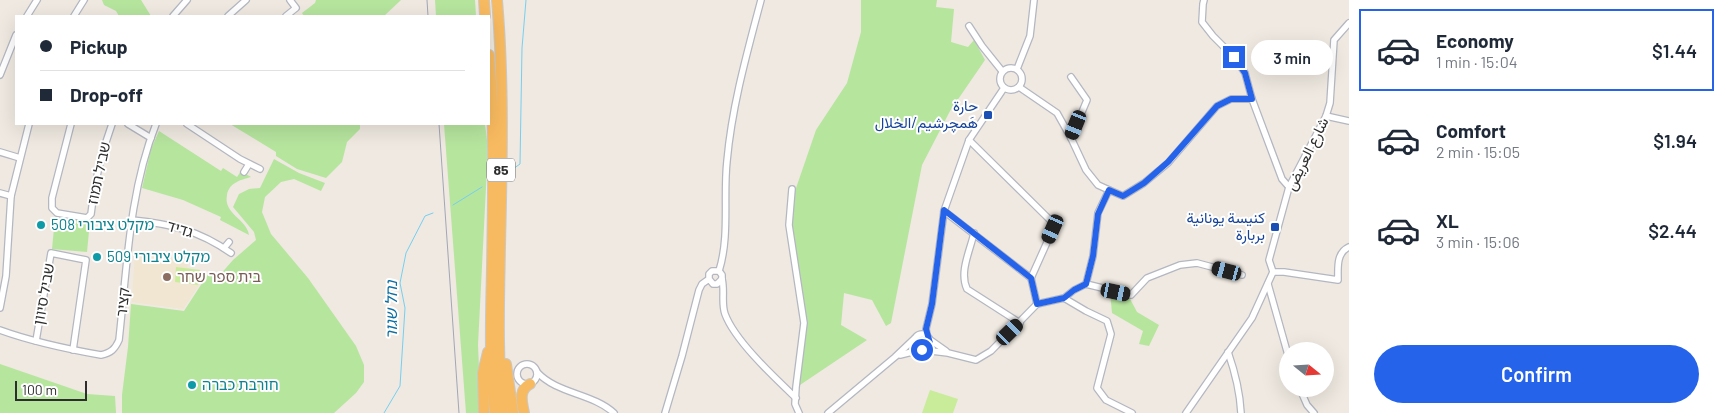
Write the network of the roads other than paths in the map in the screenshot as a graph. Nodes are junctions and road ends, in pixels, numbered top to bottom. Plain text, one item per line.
1 (37, 0) edge
2 (84, 0) edge
3 (187, 0) edge
4 (246, 0) edge
5 (290, 0) edge
6 (484, 0) edge
7 (497, 0) edge
8 (761, 0) edge
9 (1034, 0) edge
10 (1204, 0) edge
11 (28, 15) edge
12 (75, 15) edge
13 (175, 15) edge
14 (229, 15) edge
15 (287, 15) edge
16 (485, 15) edge
17 (1349, 23) edge
18 (969, 26) dead end
19 (15, 38) edge
20 (1017, 69) junction
21 (1002, 71) junction
22 (0, 75) edge
23 (1071, 77) dead end
24 (1019, 87) junction
25 (1004, 88) junction
26 (490, 89) edge
27 (1252, 99) junction
28 (1326, 116) junction
29 (1349, 121) edge
30 (29, 125) edge
31 (70, 125) edge
32 (112, 125) edge
33 (130, 125) edge
34 (156, 125) edge
35 (189, 125) edge
36 (150, 138) junction
37 (1071, 138) junction
38 (968, 140) junction
39 (0, 152) edge
40 (20, 158) junction
41 (248, 164) junction
42 (260, 170) dead end
43 (244, 172) dead end
44 (1289, 187) junction
45 (792, 189) dead end
46 (1109, 190) junction
47 (0, 193) edge
48 (11, 196) junction
49 (944, 210) junction
50 (132, 220) junction
51 (974, 234) junction
52 (229, 242) dead end
53 (1349, 247) edge
54 (224, 248) junction
55 (231, 253) dead end
56 (719, 271) junction
57 (1273, 272) junction
58 (1242, 275) dead end
59 (1031, 278) junction
60 (709, 279) junction
61 (722, 280) junction
62 (1086, 284) junction
63 (1268, 284) junction
64 (1064, 298) junction
65 (932, 304) junction
66 (1037, 304) junction
67 (0, 308) edge
68 (499, 311) junction
69 (1020, 322) junction
70 (0, 330) edge
71 (492, 331) junction
72 (915, 337) junction
73 (928, 337) junction
74 (36, 341) junction
75 (1284, 342) edge
76 (74, 350) junction
77 (922, 350) junction
78 (1228, 352) junction
79 (948, 353) junction
80 (895, 357) junction
81 (537, 372) junction
82 (532, 383) junction
83 (554, 384) junction
84 (796, 398) junction
85 (1304, 398) edge
86 (1117, 406) junction
87 (484, 413) edge
88 (495, 413) edge
89 (503, 413) edge
90 (513, 413) edge
91 (524, 413) edge
92 (614, 413) edge
93 (665, 413) edge
94 (799, 413) edge
95 (828, 413) edge
96 (1113, 413) edge
97 (1132, 413) edge
98 (1186, 413) edge
99 (1241, 413) edge
100 (1314, 413) edge

1 - 11 street
2 - 12 street
3 - 13 street
4 - 14 street
5 - 15 street
6 - 16 highway
7 - 68 highway, 85
8 - 56 street
9 - 20 street
10 - 27 street
17 - 28 street, شارع العريض
18 - 21 street
19 - 22 street
20 - 21 street
20 - 24 street
21 - 25 street
23 - 37 street
24 - 25 street
24 - 37 street
25 - 38 street
26 - 71 highway, 85
27 - 44 street
27 - 46 street
28 - 29 street
28 - 44 street, شارع العريض
30 - 40 street
31 - 32 street, שביל תמוז
33 - 36 street
34 - 36 street, קציר
35 - 41 street
36 - 50 street, קציר
37 - 46 street
38 - 49 street
38 - 59 street
39 - 40 street
40 - 48 street
41 - 42 street
41 - 43 street
44 - 57 street, شارع العريض
45 - 84 street
46 - 62 street
47 - 48 street
48 - 67 street
49 - 51 street
49 - 65 street
50 - 54 street, גדיד
50 - 76 street, קציר
51 - 59 street
51 - 69 street
52 - 54 street
53 - 57 street
54 - 55 street, גדיד
56 - 60 street
56 - 61 street
57 - 63 street, شارع العريض
58 - 62 street
59 - 66 street
60 - 61 street
60 - 93 street
61 - 84 street
62 - 64 street
63 - 75 street
63 - 78 street, شارع العريض
64 - 66 street
64 - 86 street
65 - 72 street
65 - 73 street
66 - 69 street
68 - 89 highway, 85
68 - 90 highway
69 - 79 street
70 - 74 street
71 - 87 highway
71 - 88 highway, 85
72 - 73 street
72 - 77 street
72 - 80 street
73 - 77 street
73 - 79 street
74 - 76 street
74 - 76 street, שביל סיוון
77 - 79 street
77 - 80 street
78 - 98 street, شارع العريض
78 - 99 street
80 - 95 street
81 - 82 street
81 - 82 street
81 - 83 street
82 - 83 street
82 - 91 highway
83 - 92 street
84 - 94 street
85 - 100 street
86 - 96 street
86 - 97 street

